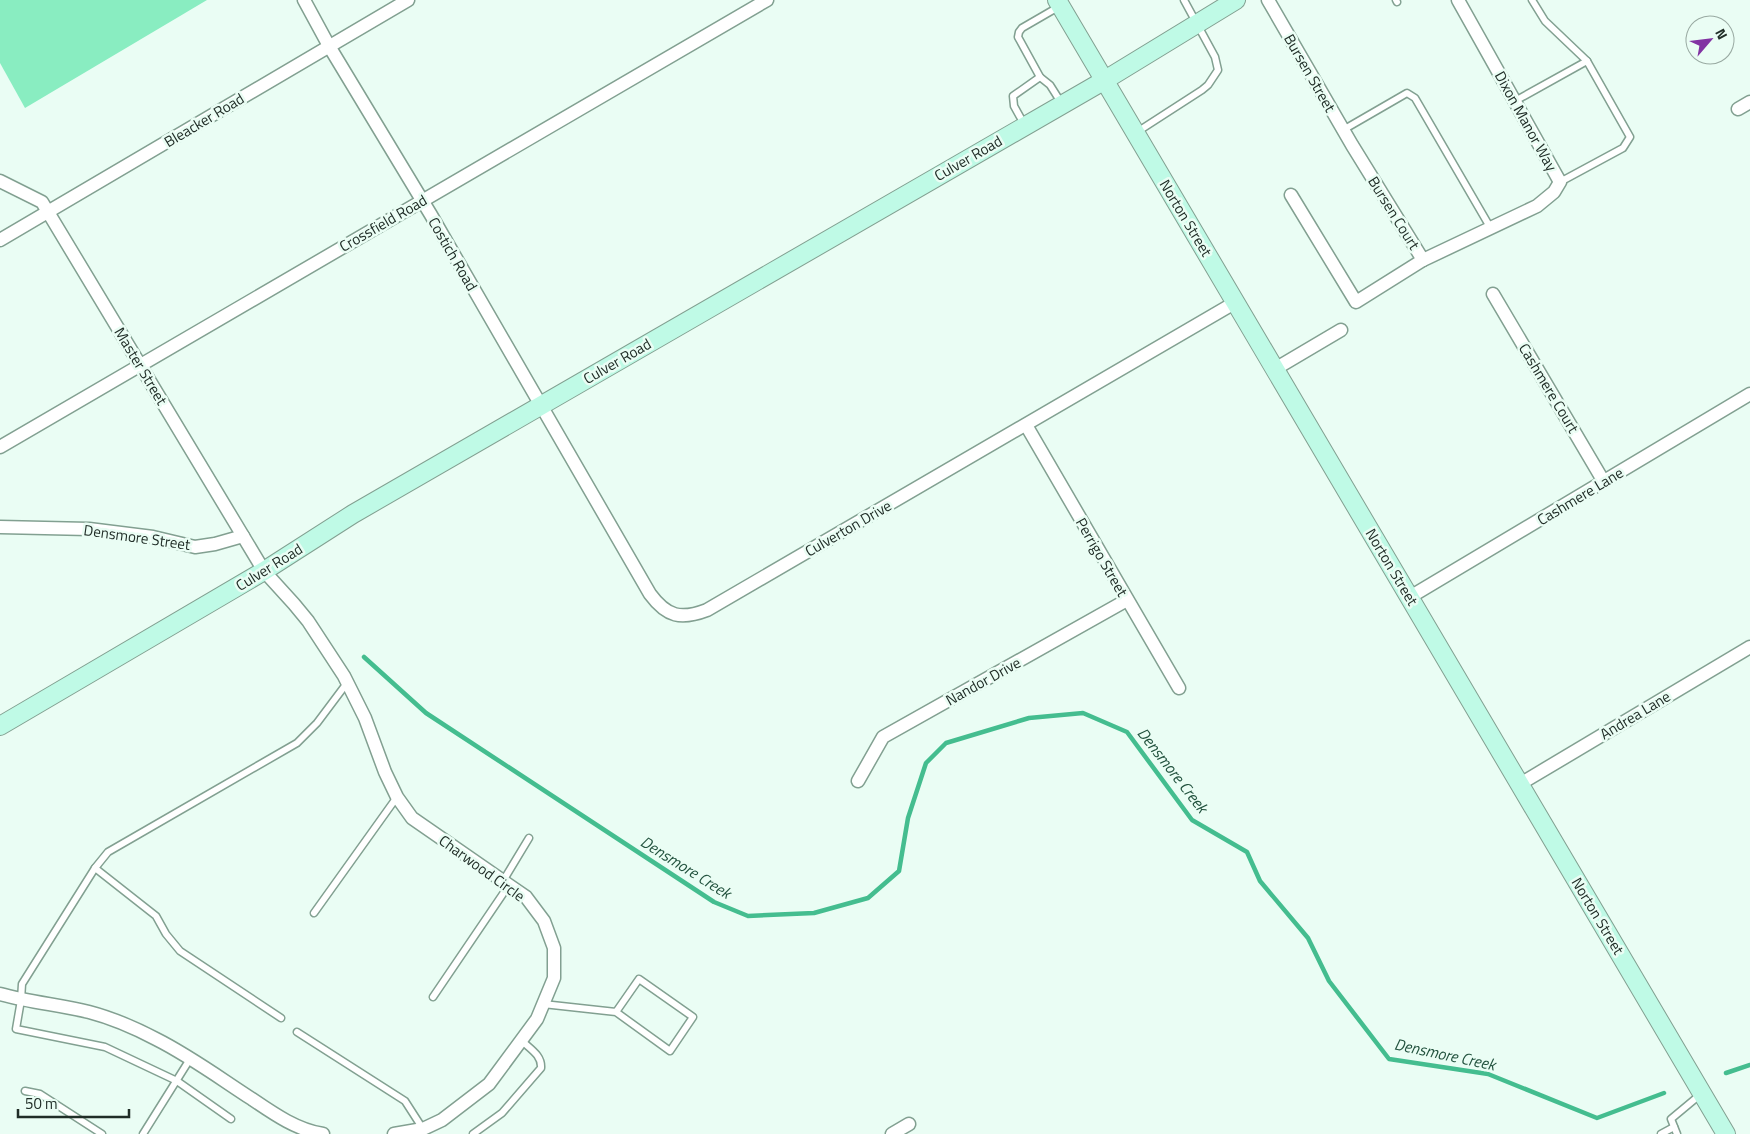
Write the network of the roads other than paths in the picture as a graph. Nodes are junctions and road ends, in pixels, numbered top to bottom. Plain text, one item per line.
1 (304, 0) edge
2 (408, 0) edge
3 (767, 0) edge
4 (1184, 0) edge
5 (1236, 0) edge
6 (1268, 0) edge
7 (1458, 0) edge
8 (1532, 0) edge
9 (1059, 3) edge
10 (1198, 23) junction
11 (329, 46) junction
12 (1587, 61) junction
13 (1040, 77) junction
14 (1105, 80) junction
15 (1515, 101) junction
16 (1750, 102) edge
17 (1062, 104) junction
18 (1738, 109) dead end
19 (1025, 125) junction
20 (1343, 130) junction
21 (1136, 132) junction
22 (1352, 145) joint
23 (0, 181) edge
24 (1560, 182) junction
25 (1291, 195) dead end
26 (422, 200) junction
27 (48, 212) junction
28 (1490, 227) junction
29 (0, 240) edge
30 (1423, 260) junction
31 (1493, 294) dead end
32 (1236, 302) junction
33 (1341, 330) dead end
34 (140, 365) junction
35 (1275, 369) junction
36 (1750, 394) edge
37 (540, 405) junction
38 (1026, 425) junction
39 (0, 447) edge
40 (1604, 482) junction
41 (0, 527) edge
42 (243, 536) junction
43 (264, 571) junction
44 (1410, 597) junction
45 (1127, 600) junction
46 (1750, 647) edge
47 (347, 683) junction
48 (1180, 688) dead end
49 (0, 726) edge
50 (858, 781) dead end
51 (1520, 784) junction
52 (397, 797) junction
53 (529, 838) dead end
54 (95, 868) junction
55 (506, 883) junction
56 (314, 913) dead end
57 (0, 994) edge
58 (433, 997) dead end
59 (21, 1000) junction
60 (543, 1004) junction
61 (616, 1012) junction
62 (281, 1018) dead end
63 (297, 1032) dead end
64 (521, 1040) junction
65 (190, 1059) junction
66 (177, 1081) junction
67 (26, 1091) dead end
68 (1702, 1094) junction
69 (231, 1119) dead end
70 (909, 1124) dead end
71 (430, 1127) junction
72 (1676, 1131) edge
73 (102, 1134) edge
74 (143, 1134) edge
75 (319, 1134) edge
76 (323, 1134) edge
77 (394, 1134) edge
78 (473, 1134) edge
79 (892, 1134) edge
80 (1661, 1134) edge
81 (1726, 1134) edge

1 - 11 street, Costich Road
2 - 11 street, Bleacker Road
3 - 26 street, Crossfield Road
4 - 10 lane
5 - 10 main road, Culver Road
6 - 20 street, Bursen Street
7 - 15 street, Dixon Manor Way
8 - 12 lane
9 - 13 lane
9 - 14 main road, Norton Street
10 - 14 main road, Culver Road
10 - 21 lane
11 - 26 street, Costich Road
11 - 27 street, Bleacker Road
12 - 15 lane
12 - 24 lane
13 - 17 lane
13 - 19 lane
14 - 17 main road, Culver Road
14 - 21 main road, Norton Street
15 - 24 street, Dixon Manor Way
16 - 18 street
17 - 19 main road, Culver Road
19 - 37 main road, Culver Road
20 - 22 street, Bursen Street
20 - 28 lane
21 - 32 main road, Norton Street
22 - 30 street, Bursen Court
23 - 27 street, Master Street
24 - 28 street, Dixon Manor Way
25 - 30 street, Bursen Court
26 - 34 street, Crossfield Road
26 - 37 street, Costich Road
27 - 29 street, Bleacker Road
27 - 34 street, Master Street
28 - 30 street, Dixon Manor Way
31 - 40 street, Cashmere Court
32 - 35 main road, Norton Street
32 - 38 street, Culverton Drive
33 - 35 street
34 - 39 street, Crossfield Road
34 - 42 street, Master Street
35 - 44 main road, Norton Street
36 - 40 street, Cashmere Lane
37 - 38 street, Culverton Drive
37 - 43 main road, Culver Road
38 - 45 street, Perrigo Street
40 - 44 street, Cashmere Lane
41 - 42 street, Densmore Street
42 - 43 street, Master Street
43 - 47 street, Charwood Circle
43 - 49 main road, Culver Road
44 - 51 main road, Norton Street
45 - 48 street, Perrigo Street
45 - 50 street, Nandor Drive
46 - 51 street, Andrea Lane
47 - 52 street, Charwood Circle
47 - 54 lane
51 - 68 main road, Norton Street
52 - 55 street, Charwood Circle
52 - 56 lane
53 - 55 lane
54 - 59 lane
54 - 62 lane
55 - 58 lane
55 - 60 street, Charwood Circle
57 - 59 street
59 - 65 street
59 - 66 lane
60 - 61 lane
60 - 64 street, Charwood Circle
61 - 61 lane
63 - 71 lane
64 - 71 street, Charwood Circle
64 - 78 lane
65 - 66 lane
65 - 75 street
66 - 69 lane
66 - 74 lane
67 - 73 lane
68 - 72 lane
68 - 81 main road, Norton Street
70 - 79 street
71 - 77 street, Charwood Circle
72 - 80 lane
75 - 76 street

